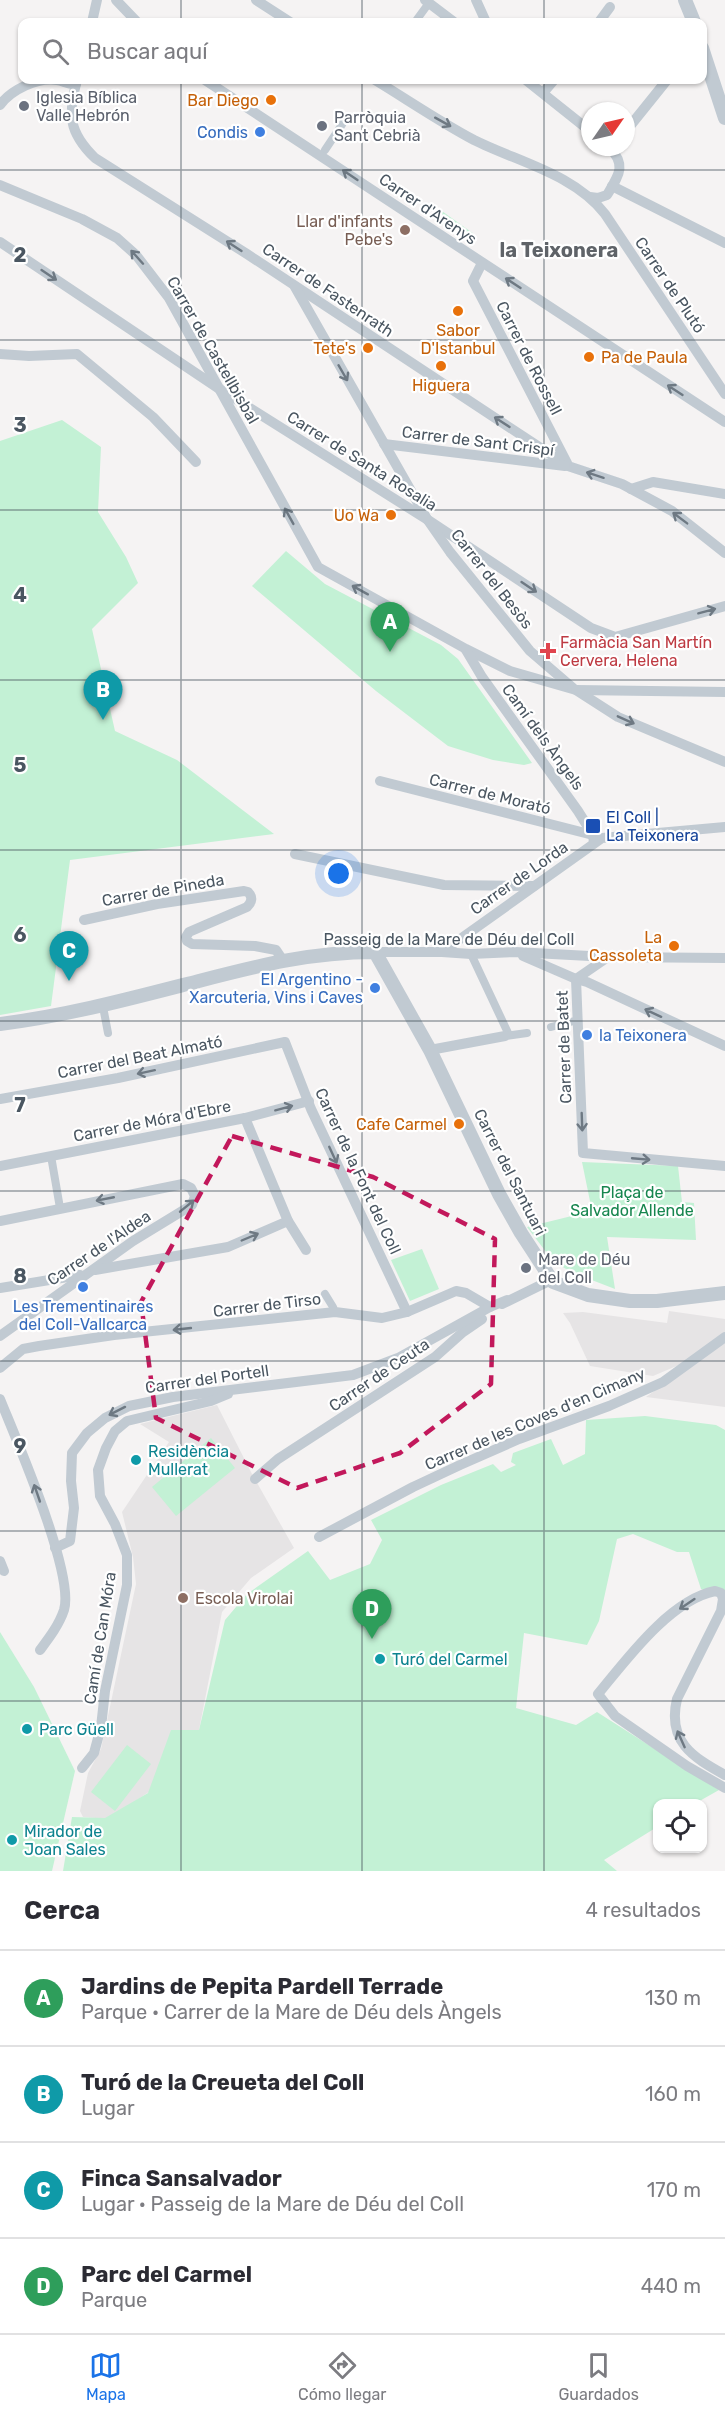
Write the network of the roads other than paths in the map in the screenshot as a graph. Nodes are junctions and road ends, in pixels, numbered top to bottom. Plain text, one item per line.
1 (98, 0) edge
2 (116, 0) edge
3 (256, 0) edge
4 (476, 0) edge
5 (687, 2) edge
6 (426, 3) edge
7 (610, 7) dead end
8 (93, 18) edge
9 (133, 18) edge
10 (284, 18) edge
11 (417, 18) edge
12 (448, 18) edge
13 (484, 18) edge
14 (601, 18) edge
15 (693, 18) edge
16 (707, 63) edge
17 (33, 84) edge
18 (76, 84) edge
19 (211, 84) edge
20 (381, 84) edge
21 (531, 84) edge
22 (551, 84) edge
23 (664, 84) edge
24 (543, 93) junction
25 (0, 105) edge
26 (725, 118) edge
27 (342, 120) dead end
28 (635, 120) edge
29 (581, 124) edge
30 (325, 150) dead end
31 (617, 156) edge
32 (0, 185) edge
33 (615, 187) junction
34 (590, 197) junction
35 (603, 212) junction
36 (0, 242) edge
37 (725, 243) edge
38 (482, 263) junction
39 (294, 286) junction
40 (0, 354) edge
41 (218, 388) junction
42 (725, 394) edge
43 (725, 422) edge
44 (384, 444) junction
45 (196, 462) dead end
46 (568, 466) junction
47 (626, 486) junction
48 (725, 494) edge
49 (427, 519) junction
50 (725, 553) edge
51 (725, 606) edge
52 (466, 650) junction
53 (576, 690) junction
54 (725, 692) edge
55 (725, 762) edge
56 (380, 781) dead end
57 (725, 827) edge
58 (593, 839) junction
59 (295, 854) dead end
60 (534, 886) junction
61 (84, 920) dead end
62 (375, 952) junction
63 (441, 952) junction
64 (515, 952) junction
65 (471, 954) junction
66 (608, 957) junction
67 (725, 958) edge
68 (282, 959) junction
69 (576, 979) junction
70 (104, 1012) dead end
71 (578, 1020) junction
72 (0, 1024) edge
73 (551, 1027) dead end
74 (108, 1033) dead end
75 (527, 1033) dead end
76 (507, 1035) junction
77 (285, 1042) joint
78 (725, 1046) edge
79 (430, 1050) junction
80 (0, 1099) edge
81 (309, 1101) junction
82 (245, 1118) junction
83 (51, 1156) junction
84 (0, 1166) edge
85 (725, 1166) edge
86 (60, 1208) junction
87 (0, 1221) edge
88 (288, 1221) junction
89 (306, 1250) dead end
90 (91, 1271) junction
91 (553, 1282) junction
92 (0, 1288) edge
93 (725, 1293) edge
94 (325, 1294) dead end
95 (507, 1300) junction
96 (333, 1307) dead end
97 (490, 1307) junction
98 (406, 1312) junction
99 (1, 1335) edge
100 (725, 1337) edge
101 (0, 1368) edge
102 (236, 1390) junction
103 (0, 1400) edge
104 (255, 1479) dead end
105 (319, 1537) dead end
106 (55, 1548) junction
107 (40, 1650) dead end
108 (82, 1768) dead end
109 (725, 1775) edge
110 (725, 1788) edge

1 - 8 street
2 - 9 street
3 - 10 street
4 - 13 street
5 - 15 street
6 - 11 street
6 - 12 street
7 - 14 street
16 - 26 street
17 - 25 street
39 -> 18 street, Carrer de Fastenrath
38 -> 19 street, Carrer d'Arenys
20 -> 34 street, Carrer de Plutó
21 - 24 street
22 - 24 street
23 - 28 street
24 - 29 street
27 - 30 street
31 - 33 street
41 -> 32 street, Carrer de Castellbisbal
33 - 34 street
33 - 35 street
33 - 37 street
34 - 35 street, Carrer de Plutó
35 - 42 street, Carrer de Plutó
36 -> 41 street, Carrer de Santa Rosalia
43 -> 38 street, Carrer d'Arenys
38 - 46 street, Carrer de Rossell
39 -> 44 street, Carrer del Besòs
46 -> 39 street, Carrer de Fastenrath
40 - 45 street
41 - 49 street, Carrer de Santa Rosalia
52 -> 41 street, Carrer de Castellbisbal
44 - 46 street, Carrer de Sant Crispí
44 - 49 street, Carrer del Besòs
47 -> 46 street, Carrer de Fastenrath
47 - 48 street
50 -> 47 street, Carrer de Fastenrath
49 -> 51 street, Carrer de Santa Rosalia
49 - 53 street, Carrer del Besòs
52 - 53 street
52 - 58 street, Camí dels Àngels
53 - 54 street
53 -> 55 street
56 - 58 street, Carrer de Morató
57 - 58 street, Carrer de Lorda
58 - 60 street, Carrer de Lorda
59 - 60 street
60 - 63 street, Carrer de Lorda
61 - 68 street, Carrer de Pineda
62 - 63 street, Passeig de la Mare de Déu del Coll
62 - 68 street, Passeig de la Mare de Déu del Coll
62 - 79 street, Carrer del Santuari
63 - 65 street, Passeig de la Mare de Déu del Coll
64 - 65 street, Passeig de la Mare de Déu del Coll
64 - 66 street, Passeig de la Mare de Déu del Coll
64 - 69 street
65 - 76 street
66 - 67 street, Passeig de la Mare de Déu del Coll
66 - 69 street, Carrer de Batet
68 - 72 street, Passeig de la Mare de Déu del Coll
69 - 71 street, Carrer de Batet
78 -> 69 street
70 - 74 street
71 - 73 street
71 -> 85 street, Carrer de Batet
75 - 76 street
76 - 79 street
77 -> 80 street, Carrer del Beat Almató
77 - 81 street, Carrer de la Font del Coll
79 - 91 street, Carrer del Santuari
82 -> 81 street, Carrer de Móra d'Ebre
81 -> 98 street, Carrer de la Font del Coll
82 - 83 street, Carrer de Móra d'Ebre
82 - 88 street
83 - 84 street, Carrer de Móra d'Ebre
83 - 86 street
86 - 87 street
90 -> 86 street, Carrer de l'Aldea
88 - 89 street
90 -> 88 street
90 - 92 street
90 - 99 street, Carrer de l'Aldea
91 - 93 street
91 - 95 street, Carrer de Ceuta
94 - 96 street
95 - 97 street
95 - 104 street, Carrer de Ceuta
97 - 98 street, Carrer de Tirso
97 - 102 street, Carrer del Portell
98 -> 101 street, Carrer de Tirso
100 - 105 street, Carrer de les Coves d'en Cimany
102 -> 106 street, Carrer del Portell
102 - 108 street, Camí de Can Móra
106 -> 103 street
106 - 107 street
109 -> 110 street

